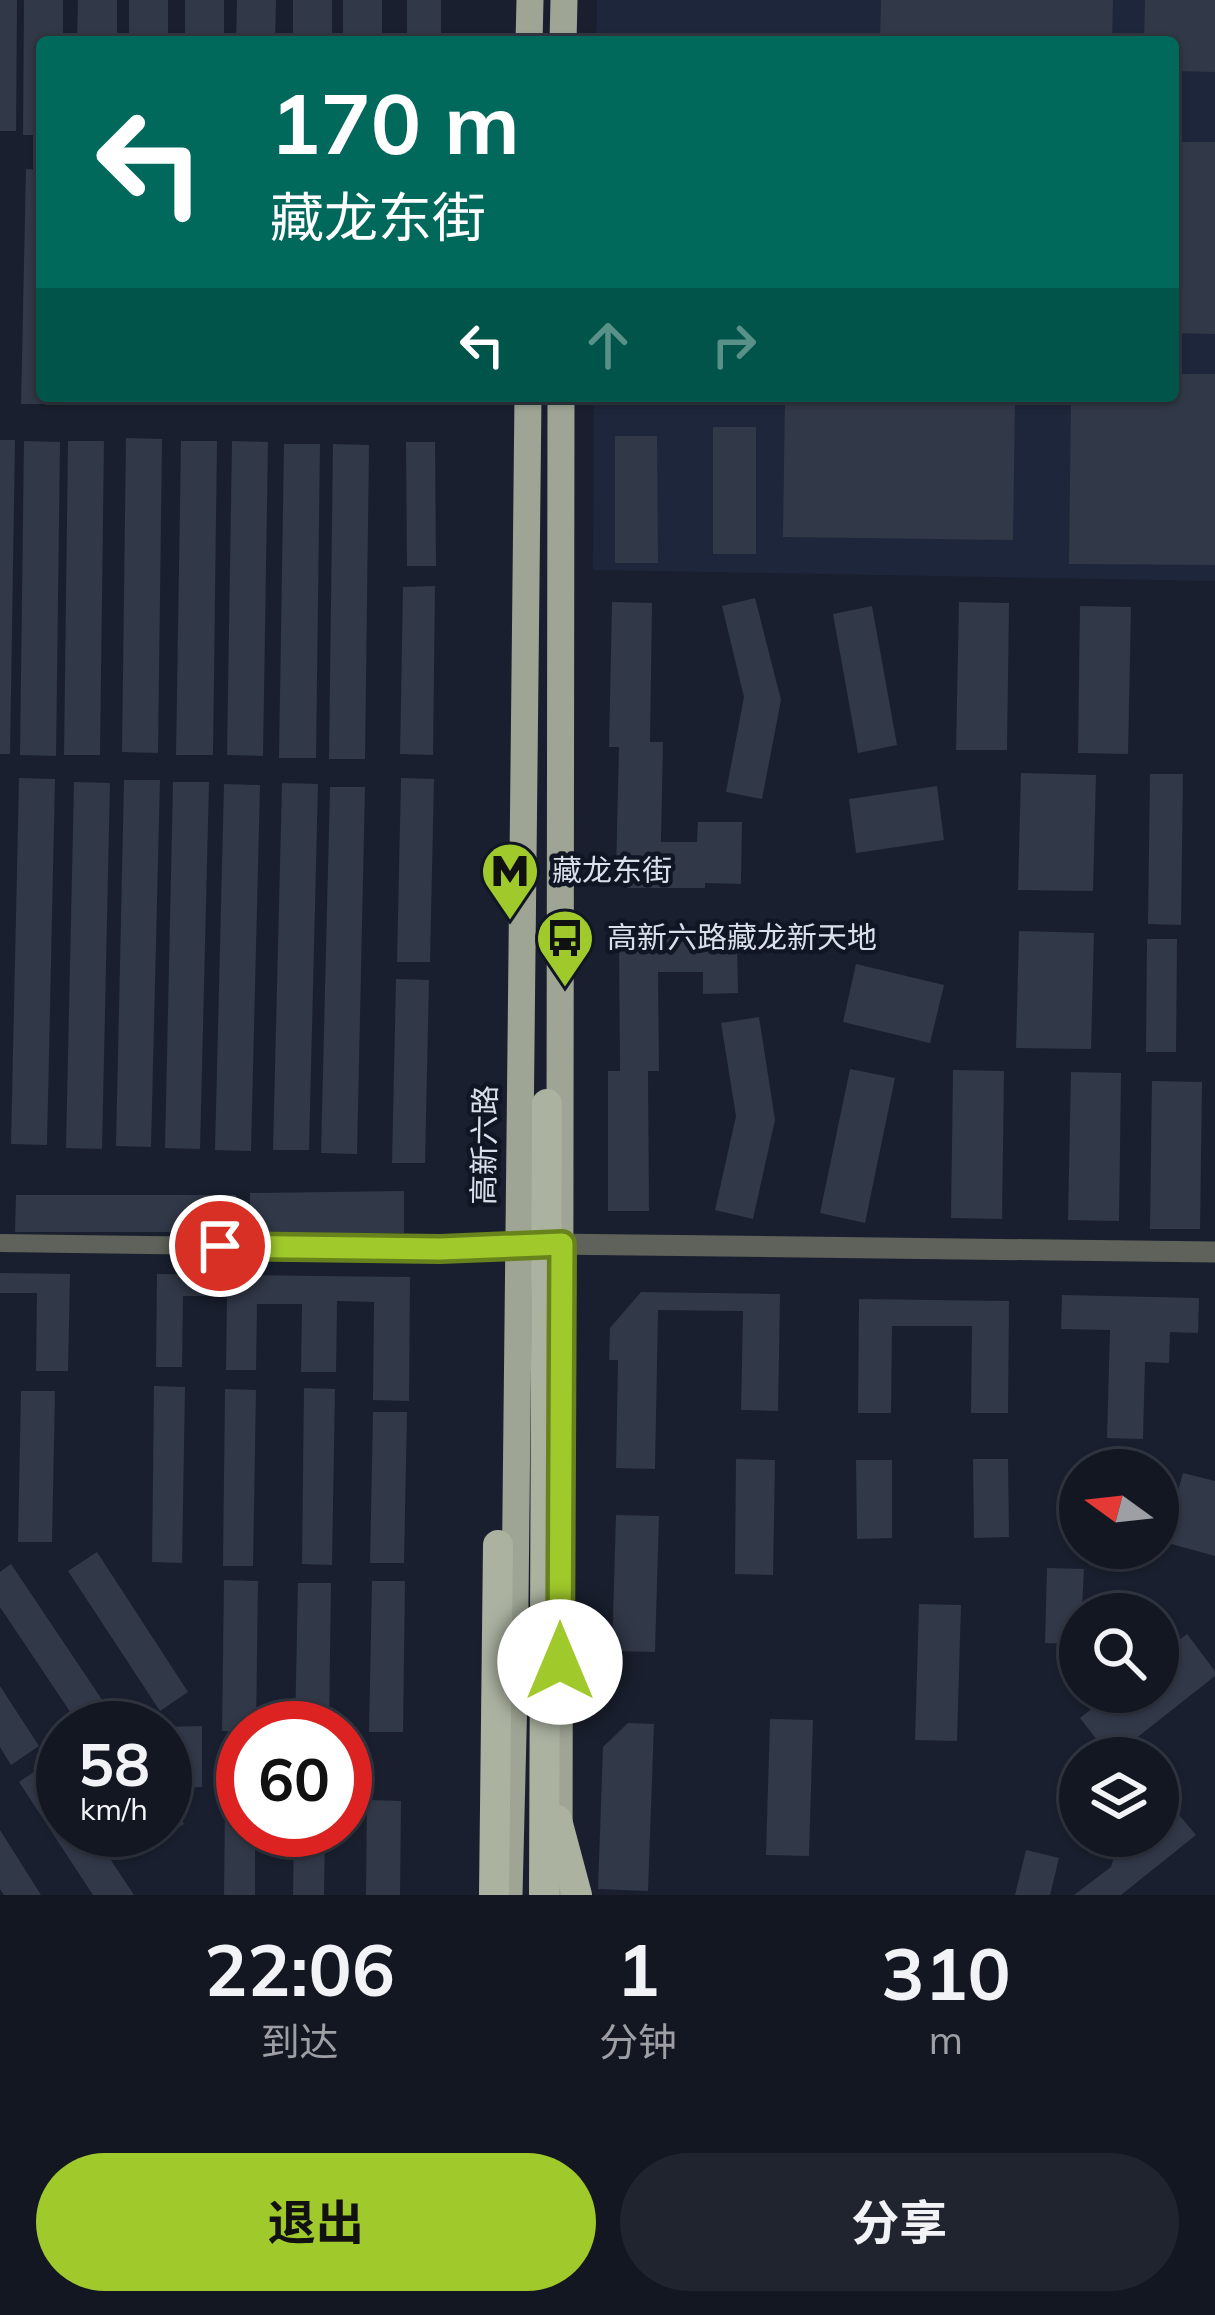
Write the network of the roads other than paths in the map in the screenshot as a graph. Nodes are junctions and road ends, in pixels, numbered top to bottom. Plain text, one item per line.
1 (530, 0) edge
2 (563, 0) edge
3 (530, 36) edge
4 (562, 36) edge
5 (528, 402) edge
6 (561, 402) edge
7 (547, 1104) dead end
8 (0, 1243) edge
9 (562, 1244) junction
10 (516, 1246) junction
11 (1215, 1252) edge
12 (498, 1545) dead end
13 (545, 1720) junction
14 (494, 1895) edge
15 (509, 1895) edge
16 (544, 1895) edge
17 (559, 1895) edge
18 (577, 1895) edge

1 - 3 main road
2 - 4 main road
5 - 10 main road, 高新六路
6 - 9 main road
7 - 13 highway, bridge
8 - 10 street
9 - 10 street
9 - 11 street
9 - 17 main road
10 - 15 main road, 高新六路
12 - 14 highway
13 - 16 highway, bridge
13 - 18 highway, bridge

